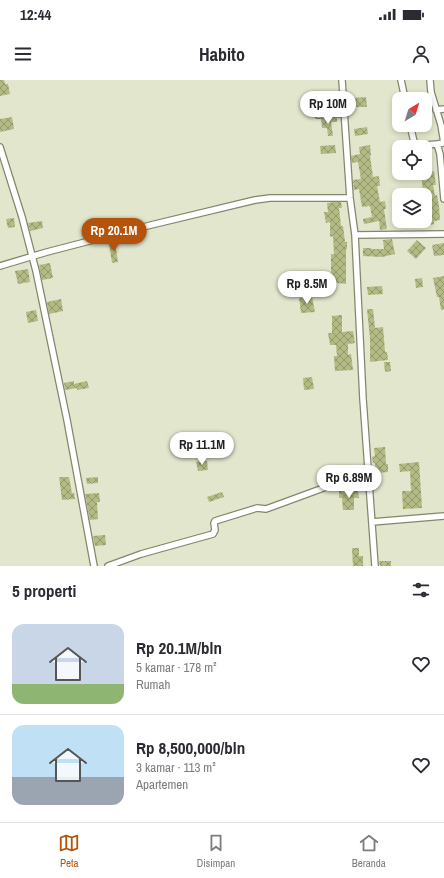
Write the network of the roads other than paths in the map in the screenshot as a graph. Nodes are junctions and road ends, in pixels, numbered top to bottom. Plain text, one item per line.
1 (342, 80) edge
2 (401, 80) edge
3 (430, 80) edge
4 (404, 92) edge
5 (444, 109) edge
6 (436, 110) junction
7 (344, 113) junction
8 (318, 115) dead end
9 (412, 132) edge
10 (437, 144) junction
11 (0, 147) edge
12 (444, 190) edge
13 (350, 198) junction
14 (444, 199) edge
15 (444, 234) edge
16 (355, 235) junction
17 (32, 256) junction
18 (0, 266) edge
19 (370, 481) junction
20 (444, 516) edge
21 (372, 522) junction
22 (94, 566) edge
23 (108, 566) edge
24 (375, 566) edge

1 - 7 street
2 - 4 street
3 - 6 street
5 - 6 street
6 - 10 street
7 - 8 street
7 - 13 street
9 - 10 street
10 - 12 street
11 - 17 street
12 - 14 street
13 - 16 street
13 - 17 street
15 - 16 street
16 - 19 street
17 - 18 street
17 - 22 street
19 - 21 street
19 - 23 street
20 - 21 street
21 - 24 street

